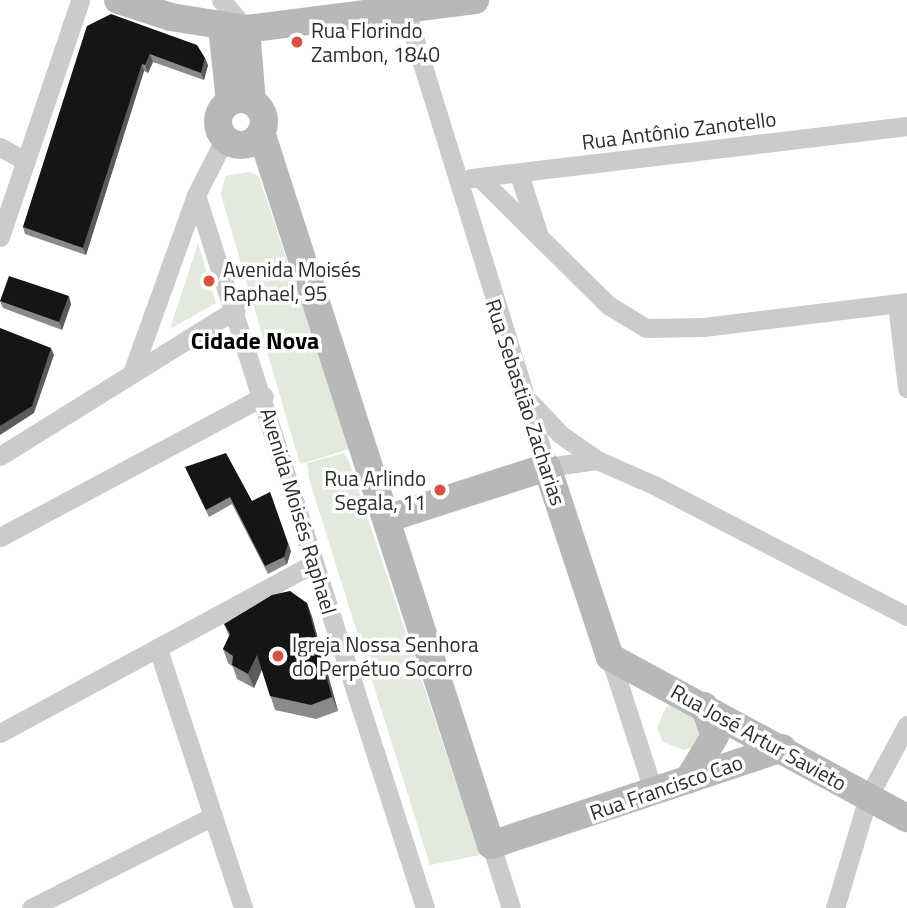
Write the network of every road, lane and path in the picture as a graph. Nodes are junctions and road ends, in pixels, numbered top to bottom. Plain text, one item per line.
1 (80, 0) edge
2 (118, 0) edge
3 (475, 0) edge
4 (405, 8) junction
5 (228, 14) edge
6 (241, 102) junction
7 (907, 126) edge
8 (261, 132) junction
9 (225, 138) junction
10 (0, 147) edge
11 (24, 161) junction
12 (519, 174) junction
13 (456, 178) junction
14 (480, 178) junction
15 (196, 195) junction
16 (538, 233) junction
17 (0, 237) edge
18 (902, 303) edge
19 (236, 309) junction
20 (132, 373) junction
21 (907, 387) edge
22 (523, 393) junction
23 (264, 396) junction
24 (0, 456) edge
25 (597, 460) junction
26 (547, 467) junction
27 (386, 519) junction
28 (0, 537) edge
29 (314, 563) junction
30 (907, 616) edge
31 (158, 649) junction
32 (610, 657) junction
33 (704, 706) junction
34 (907, 725) edge
35 (0, 733) edge
36 (782, 748) junction
37 (688, 780) junction
38 (653, 793) junction
39 (868, 797) junction
40 (213, 816) junction
41 (907, 818) edge
42 (491, 845) junction
43 (31, 908) edge
44 (243, 908) edge
45 (425, 908) edge
46 (511, 908) edge
47 (835, 908) edge

1 - 11 street
2 - 5 street
3 - 4 street
4 - 5 street
4 - 13 street, Rua Sebastião Zacharias
5 - 6 street
6 - 8 street
6 - 9 street
7 - 12 street, Rua Antônio Zanotello
8 - 9 street
8 - 27 street
9 - 15 street
10 - 11 street
11 - 17 street
12 - 14 street, Rua Antônio Zanotello
12 - 16 street
13 - 14 street, Rua Antônio Zanotello
13 - 22 street, Rua Sebastião Zacharias
14 - 16 street
15 - 19 street, Avenida Moisés Raphael
15 - 20 street
16 - 18 street
18 - 21 street
19 - 20 street
19 - 23 street, Avenida Moisés Raphael
20 - 24 street
22 - 25 street
22 - 26 street, Rua Sebastião Zacharias
23 - 28 street
23 - 29 street, Avenida Moisés Raphael
25 - 26 street
25 - 30 street
26 - 27 street
26 - 32 street, Rua Sebastião Zacharias
27 - 42 street
29 - 31 street
29 - 45 street, Avenida Moisés Raphael
31 - 35 street
31 - 40 street
32 - 33 street, Rua José Artur Savieto
32 - 38 street, Rua Sebastião Zacharias
33 - 36 street, Rua José Artur Savieto
33 - 37 street
34 - 39 street
36 - 37 street, Rua Francisco Cao
36 - 39 street, Rua José Artur Savieto
37 - 38 street, Rua Francisco Cao
38 - 42 street, Rua Francisco Cao
39 - 41 street, Rua José Artur Savieto
39 - 47 street
40 - 43 street
40 - 44 street
42 - 46 street

